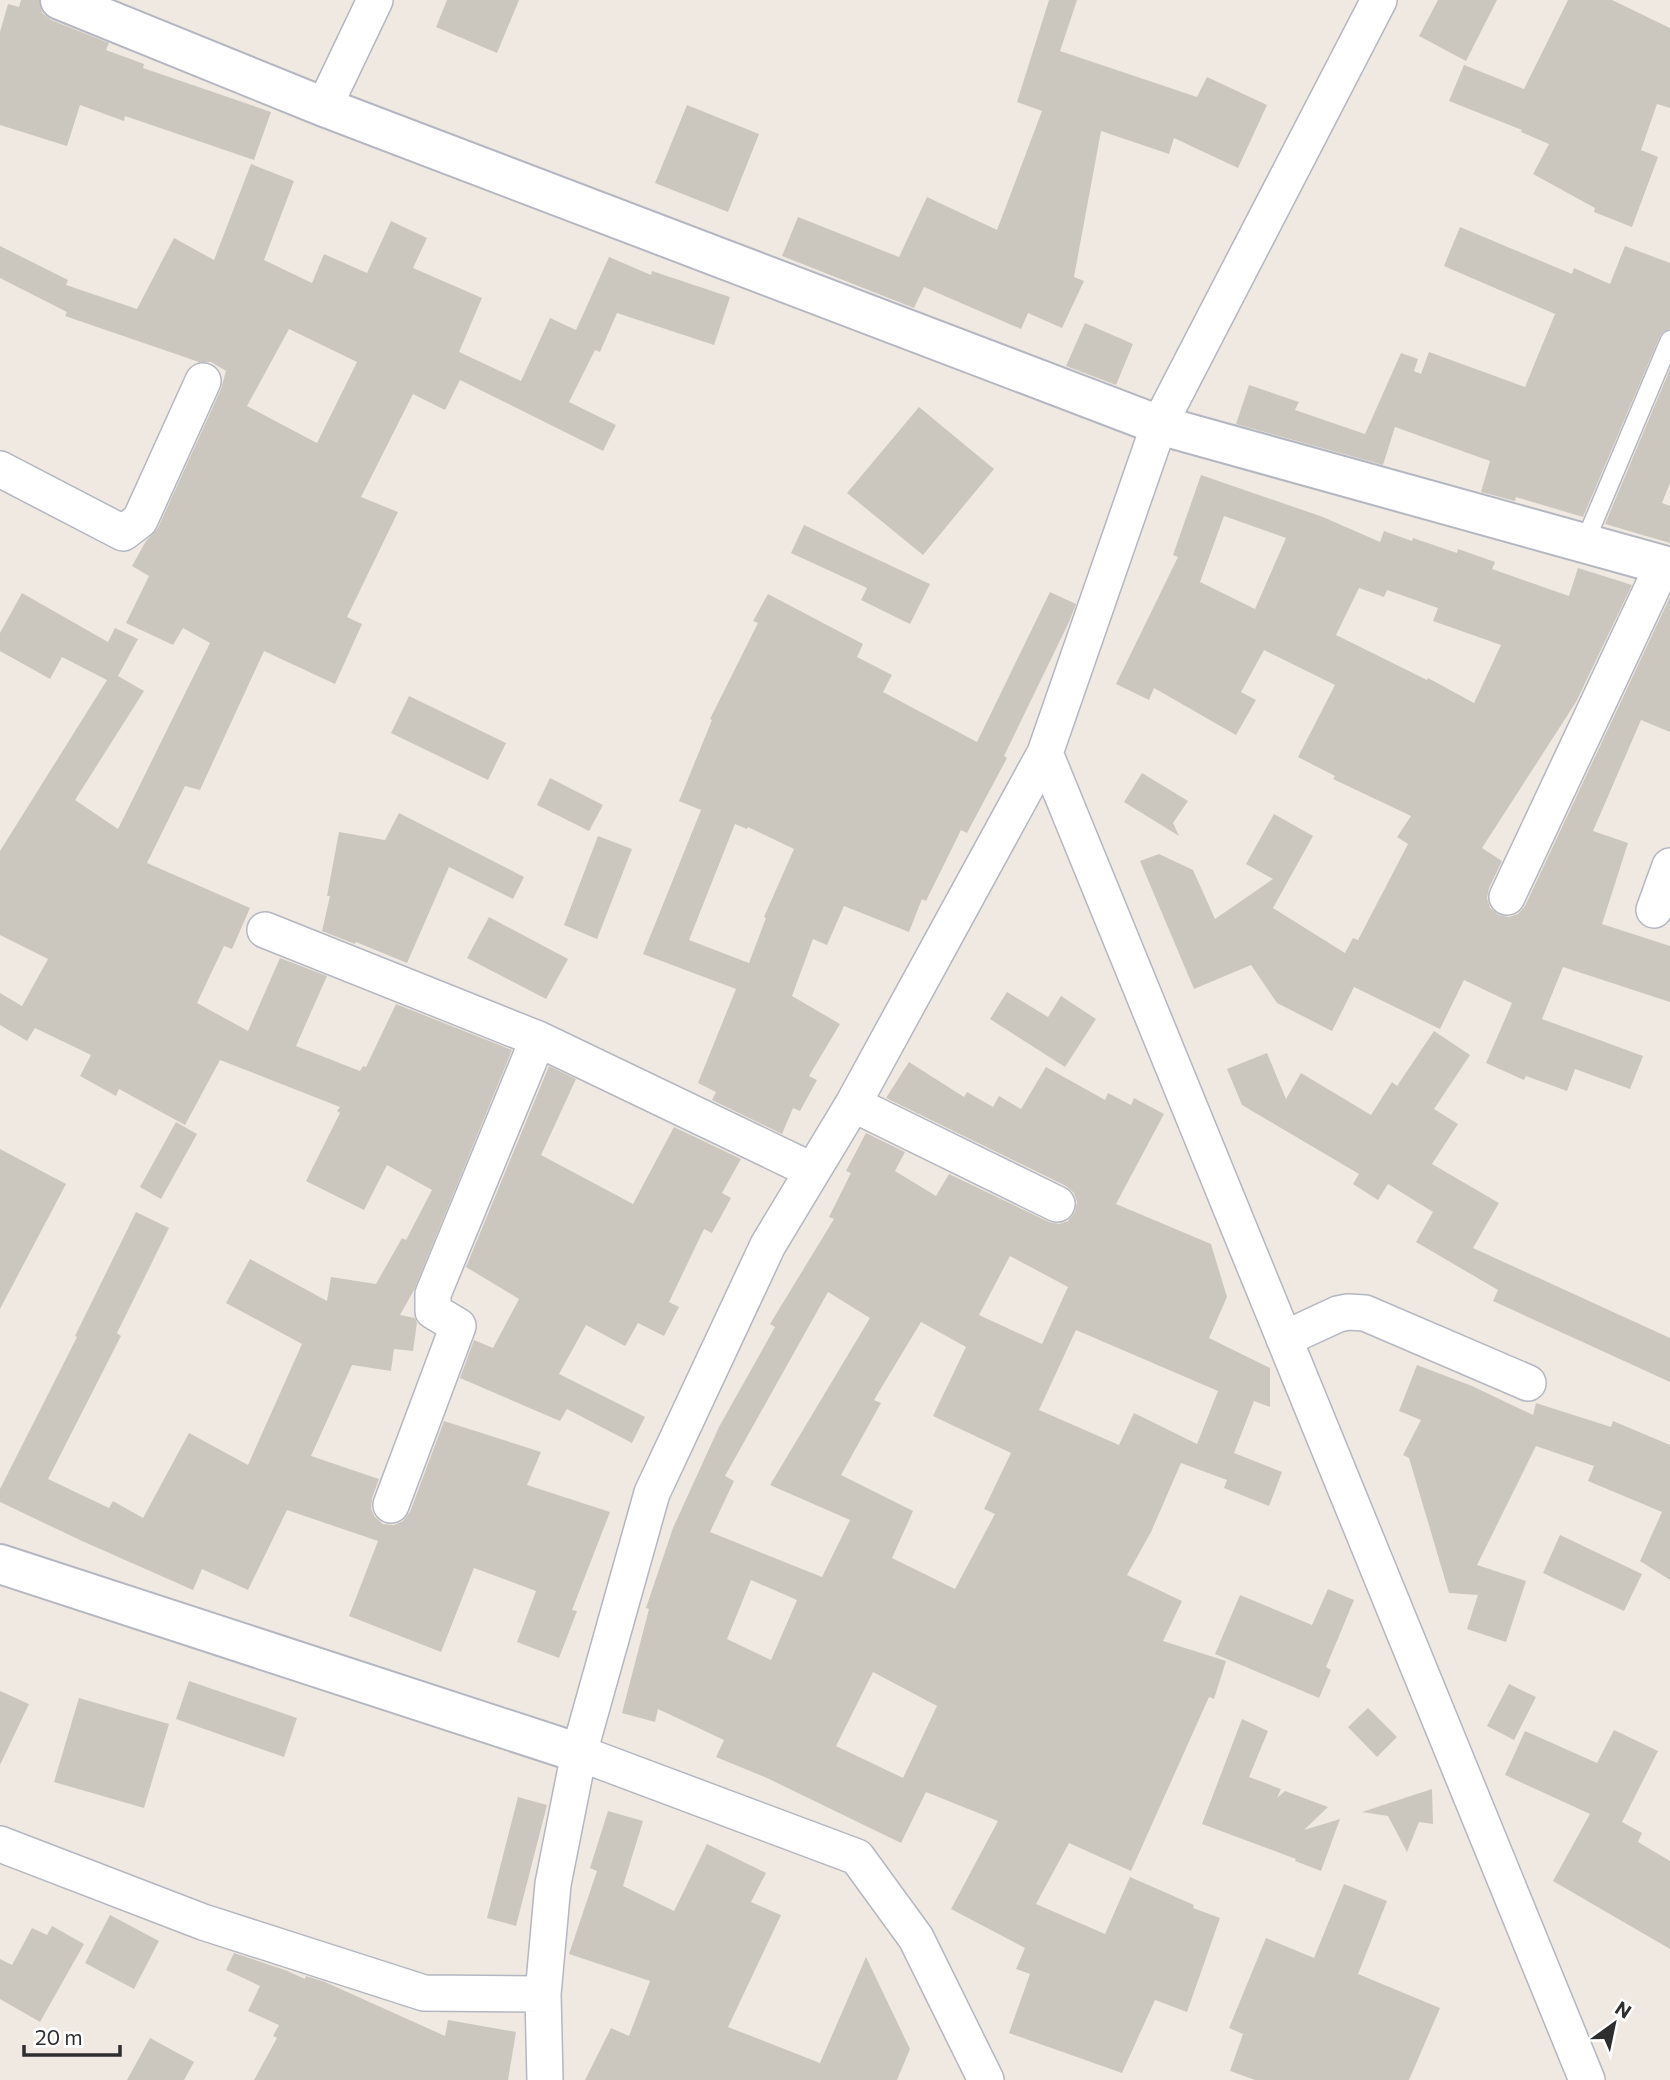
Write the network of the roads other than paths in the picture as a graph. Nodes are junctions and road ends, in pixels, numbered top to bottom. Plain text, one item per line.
1 (60, 0) edge
2 (375, 0) edge
3 (1379, 0) edge
4 (324, 107) junction
5 (1670, 340) edge
6 (203, 381) dead end
7 (1159, 425) junction
8 (0, 469) edge
9 (1584, 544) junction
10 (1667, 566) edge
11 (1045, 753) junction
12 (1670, 866) edge
13 (1507, 897) dead end
14 (1654, 911) dead end
15 (265, 930) dead end
16 (538, 1039) junction
17 (853, 1104) junction
18 (811, 1170) junction
19 (1057, 1204) dead end
20 (1284, 1339) junction
21 (1528, 1383) dead end
22 (391, 1505) dead end
23 (0, 1564) edge
24 (579, 1753) junction
25 (0, 1844) edge
26 (543, 1994) junction
27 (545, 2080) edge
28 (986, 2080) edge
29 (1587, 2080) edge

1 - 4 street
2 - 4 street
3 - 7 street
4 - 7 street
5 - 9 lane
6 - 8 street
7 - 9 street
7 - 11 street
9 - 10 street
10 - 13 street
11 - 17 street
11 - 20 street
12 - 14 street
15 - 16 street
16 - 18 street
16 - 22 street
17 - 18 street
17 - 19 street
18 - 24 street
20 - 21 street
20 - 29 street
23 - 24 street
24 - 26 street
24 - 28 street
25 - 26 street
26 - 27 street

